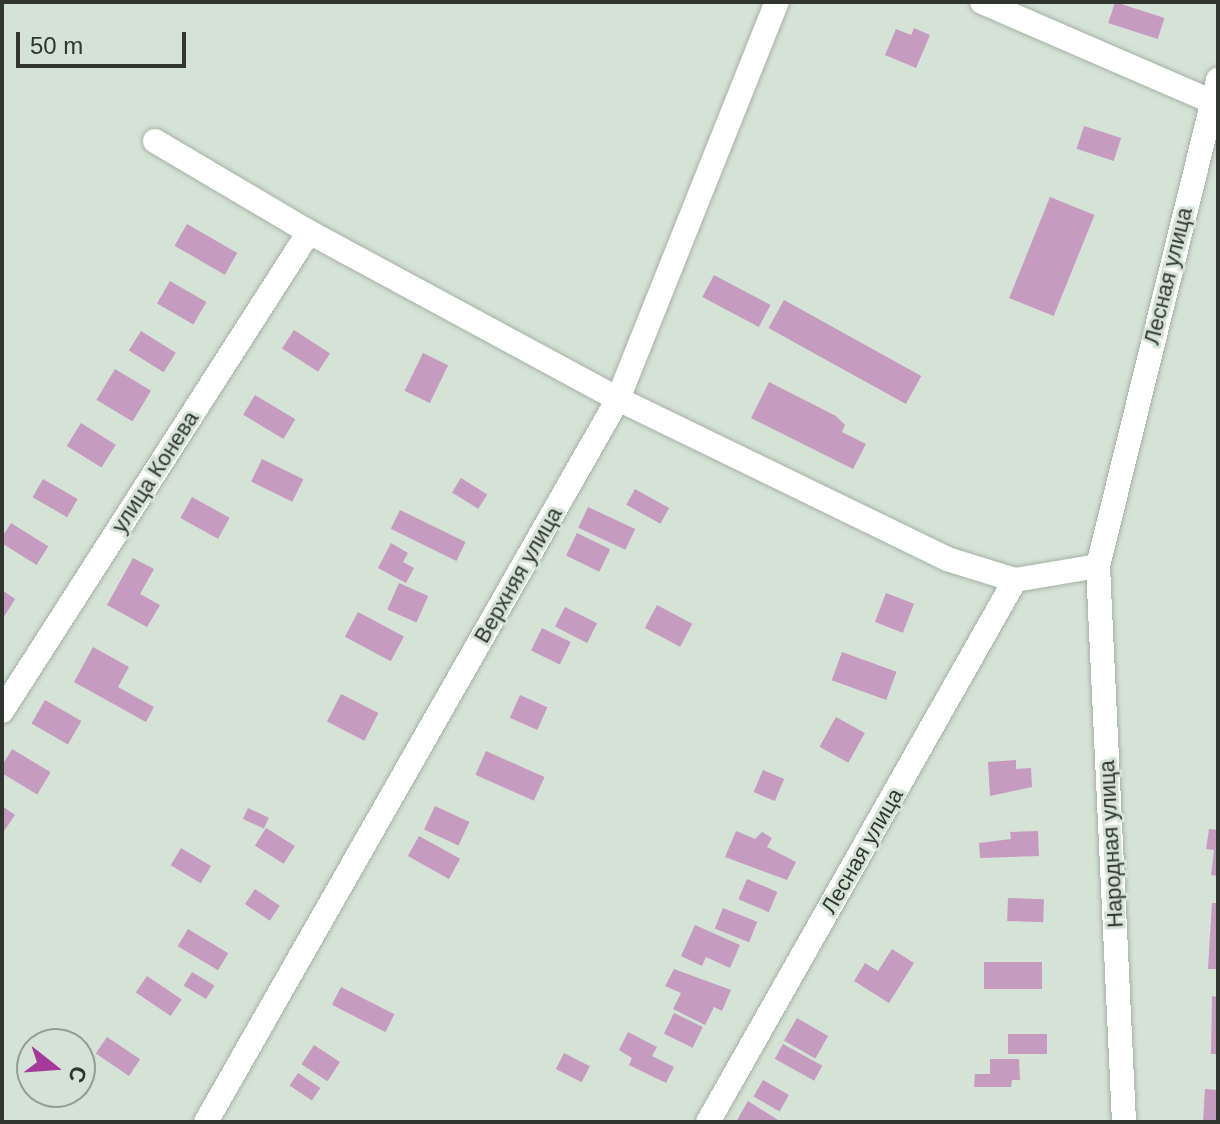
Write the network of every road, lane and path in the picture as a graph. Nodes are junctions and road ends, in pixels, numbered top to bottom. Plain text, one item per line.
1 (777, 2) edge
2 (982, 2) edge
3 (1214, 91) edge
4 (155, 141) dead end
5 (309, 232) junction
6 (618, 399) junction
7 (1098, 566) junction
8 (1015, 580) junction
9 (2, 711) edge
10 (206, 1122) edge
11 (708, 1122) edge
12 (1124, 1122) edge

1 - 6 street, Верхняя улица
2 - 3 street
3 - 7 street, Лесная улица
4 - 5 street
5 - 6 street
5 - 9 street, улица Конева
6 - 8 street
6 - 10 street, Верхняя улица
7 - 8 street
7 - 12 street, Народная улица
8 - 11 street, Лесная улица

